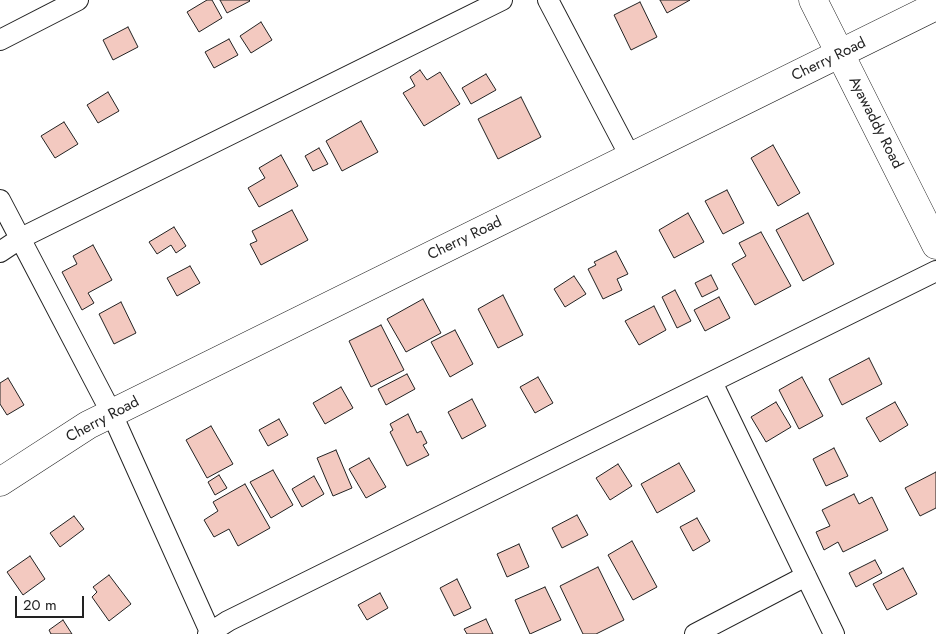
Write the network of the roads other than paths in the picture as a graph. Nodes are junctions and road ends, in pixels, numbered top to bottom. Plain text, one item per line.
1 (78, 0) edge
2 (502, 0) edge
3 (548, 0) edge
4 (813, 0) edge
5 (936, 6) edge
6 (0, 40) edge
7 (841, 54) junction
8 (631, 158) junction
9 (0, 200) edge
10 (21, 238) junction
11 (936, 245) edge
12 (0, 252) edge
13 (936, 271) edge
14 (712, 382) junction
15 (112, 414) junction
16 (0, 482) edge
17 (806, 576) junction
18 (210, 634) edge
19 (695, 634) edge
20 (834, 634) edge

1 - 6 street
2 - 10 street
3 - 8 street
4 - 7 street, Ayawaddy Road
5 - 7 street, Cherry Road
7 - 8 street, Cherry Road
7 - 11 street, Ayawaddy Road
8 - 15 street, Cherry Road
9 - 10 street
10 - 12 street
10 - 15 street
13 - 14 street
14 - 17 street
14 - 18 street
15 - 16 street, Cherry Road
15 - 18 street
17 - 19 street
17 - 20 street

